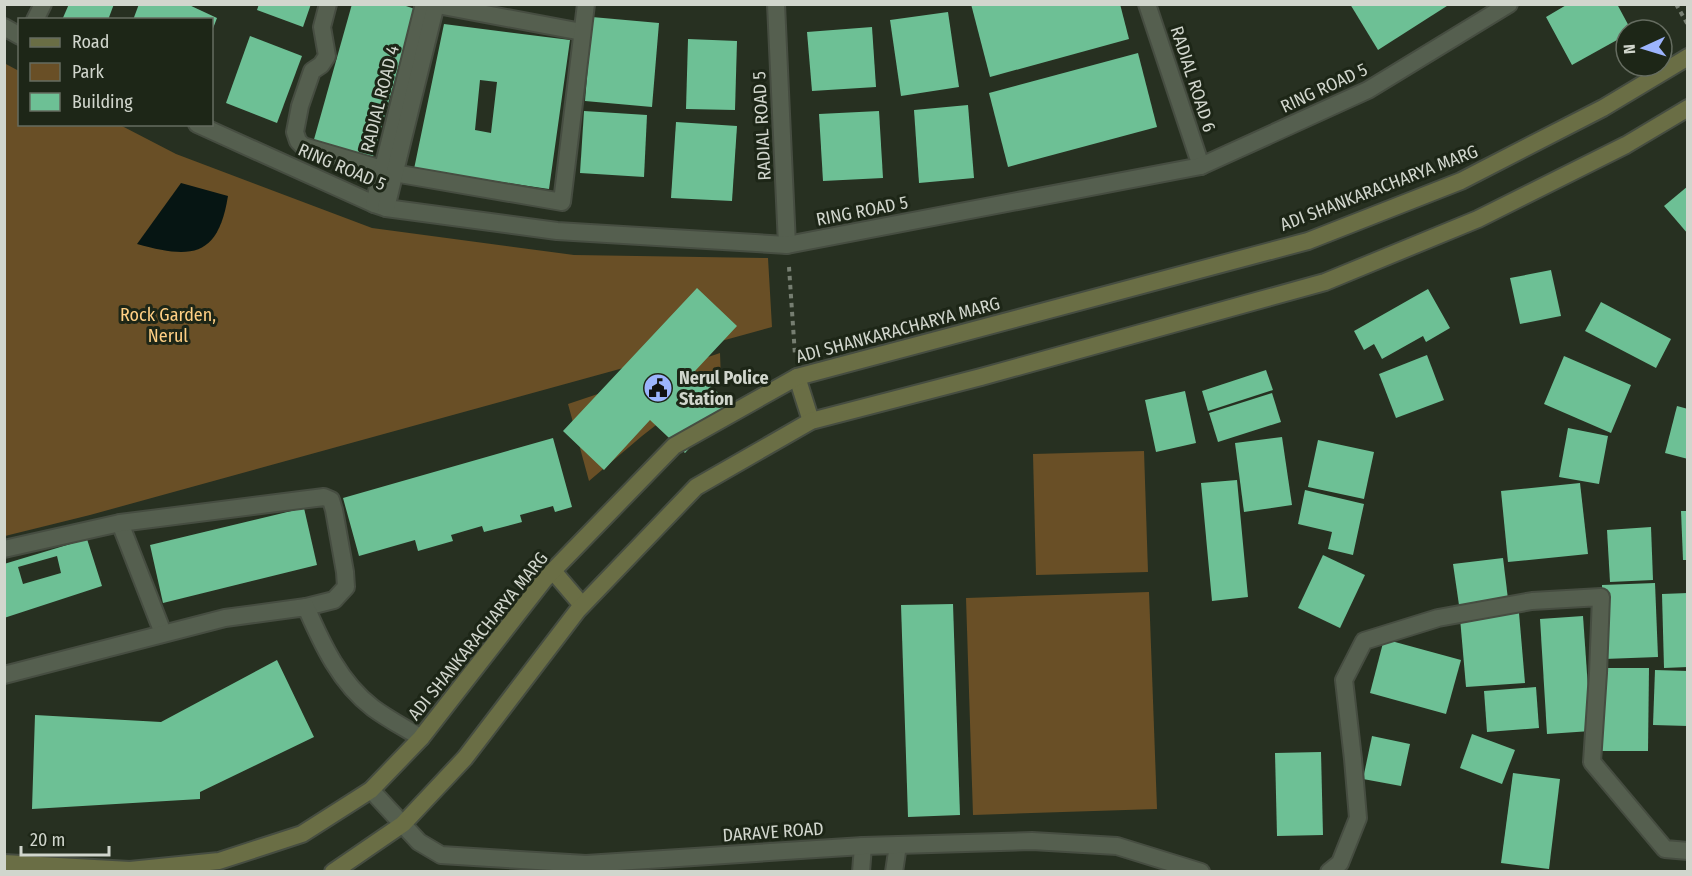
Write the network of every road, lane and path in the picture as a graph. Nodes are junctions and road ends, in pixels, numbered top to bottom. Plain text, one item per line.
1 (43, 4) edge
2 (328, 4) edge
3 (586, 4) edge
4 (776, 4) edge
5 (1147, 4) edge
6 (1509, 4) edge
7 (1676, 4) edge
8 (432, 5) edge
9 (36, 18) edge
10 (1688, 25) edge
11 (4, 27) edge
12 (582, 32) junction
13 (18, 35) edge
14 (1688, 57) edge
15 (1688, 108) edge
16 (201, 126) edge
17 (1201, 166) junction
18 (388, 171) junction
19 (562, 202) junction
20 (380, 206) junction
21 (557, 231) junction
22 (787, 245) junction
23 (797, 377) junction
24 (811, 421) junction
25 (120, 523) junction
26 (4, 549) edge
27 (553, 571) junction
28 (582, 605) junction
29 (306, 607) junction
30 (163, 633) junction
31 (4, 675) edge
32 (421, 738) junction
33 (371, 790) junction
34 (403, 824) junction
35 (898, 845) junction
36 (863, 846) junction
37 (1688, 851) edge
38 (4, 863) edge
39 (585, 868) edge
40 (333, 872) edge
41 (861, 872) edge
42 (894, 872) edge
43 (1201, 872) edge
44 (1329, 872) edge

1 - 9 street
2 - 18 street
3 - 12 street
4 - 22 street, RADIAL ROAD 5
5 - 17 street, RADIAL ROAD 6
6 - 17 street, RING ROAD 5
7 - 10 path
8 - 12 street
8 - 18 street, RADIAL ROAD 4
11 - 13 street
12 - 19 street
14 - 23 main road, ADI SHANKARACHARYA MARG
15 - 24 main road
16 - 20 street, RING ROAD 5
17 - 22 street, RING ROAD 5
18 - 19 street
18 - 20 street, RADIAL ROAD 4
19 - 21 street
20 - 21 street, RING ROAD 5
21 - 22 street, RING ROAD 5
22 - 23 path
23 - 24 main road
23 - 27 main road, ADI SHANKARACHARYA MARG
24 - 28 main road
25 - 26 street
25 - 29 street
25 - 30 street
27 - 28 main road
27 - 32 main road, ADI SHANKARACHARYA MARG
28 - 34 main road
29 - 30 street
29 - 32 street
30 - 31 street
32 - 33 main road, ADI SHANKARACHARYA MARG
33 - 34 street, DARAVE ROAD
33 - 38 main road, ADI SHANKARACHARYA MARG
34 - 39 street, DARAVE ROAD
34 - 40 main road
35 - 36 street, DARAVE ROAD
35 - 42 street
35 - 43 street, DARAVE ROAD
36 - 39 street, DARAVE ROAD
36 - 41 street
37 - 44 street

